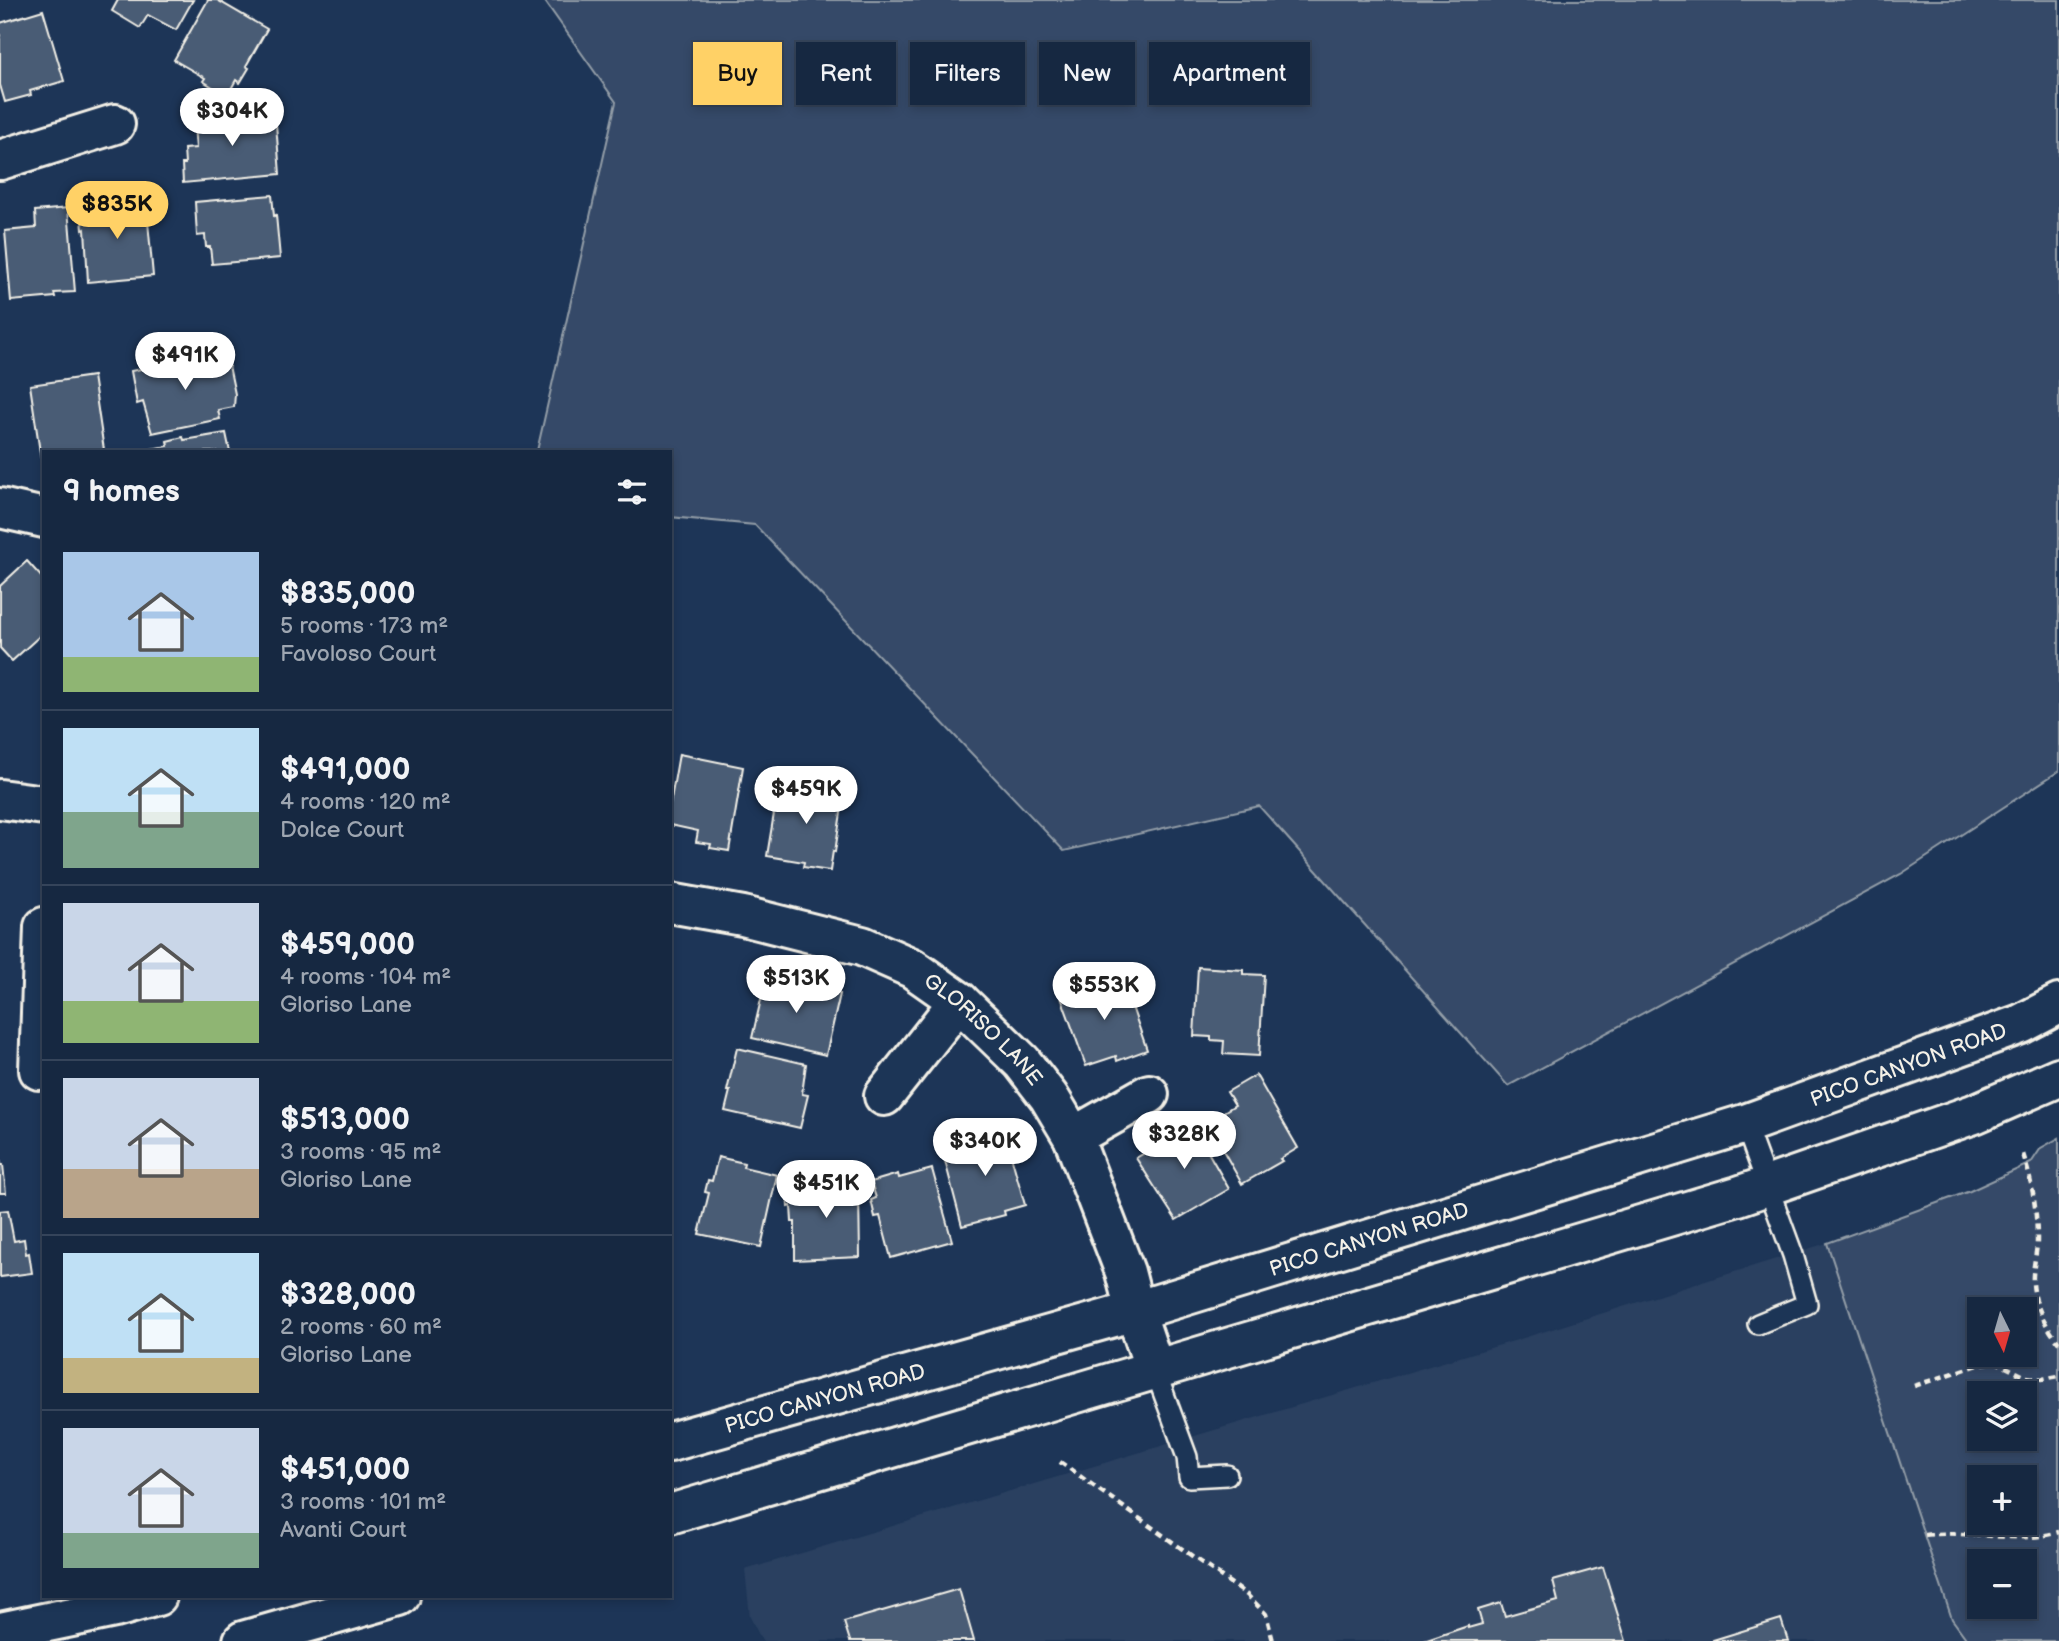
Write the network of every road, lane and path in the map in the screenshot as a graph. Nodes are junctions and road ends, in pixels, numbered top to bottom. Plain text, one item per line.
1 (115, 124) dead end
2 (0, 160) edge
3 (0, 508) edge
4 (42, 518) edge
5 (0, 799) edge
6 (42, 805) edge
7 (672, 903) edge
8 (42, 984) edge
9 (959, 1001) junction
10 (2059, 1004) edge
11 (39, 1070) dead end
12 (2059, 1077) edge
13 (1149, 1094) dead end
14 (884, 1096) dead end
15 (1745, 1124) junction
16 (1073, 1137) junction
17 (2023, 1154) dead end
18 (1767, 1186) junction
19 (1135, 1311) junction
20 (1758, 1324) dead end
21 (2059, 1343) edge
22 (1155, 1370) junction
23 (2059, 1376) edge
24 (1914, 1386) dead end
25 (672, 1441) edge
26 (1060, 1462) dead end
27 (1227, 1475) dead end
28 (672, 1513) edge
29 (2059, 1532) edge
30 (1925, 1535) dead end
31 (150, 1598) edge
32 (393, 1598) edge
33 (0, 1632) edge
34 (243, 1641) edge
35 (1273, 1641) edge

1 - 2 main road
3 - 4 main road
5 - 6 main road
7 - 9 main road, GLORISO LANE
8 - 11 main road
9 - 14 main road
9 - 16 main road, GLORISO LANE
10 - 15 main road, PICO CANYON ROAD
12 - 18 main road
13 - 16 main road
15 - 18 lane
15 - 19 main road, PICO CANYON ROAD
16 - 19 main road, GLORISO LANE
17 - 21 path
18 - 20 lane
18 - 22 main road
19 - 22 main road, GLORISO LANE
19 - 25 main road, PICO CANYON ROAD
22 - 27 lane
22 - 28 main road
23 - 24 path
26 - 35 path
29 - 30 path
31 - 33 main road
32 - 34 main road

